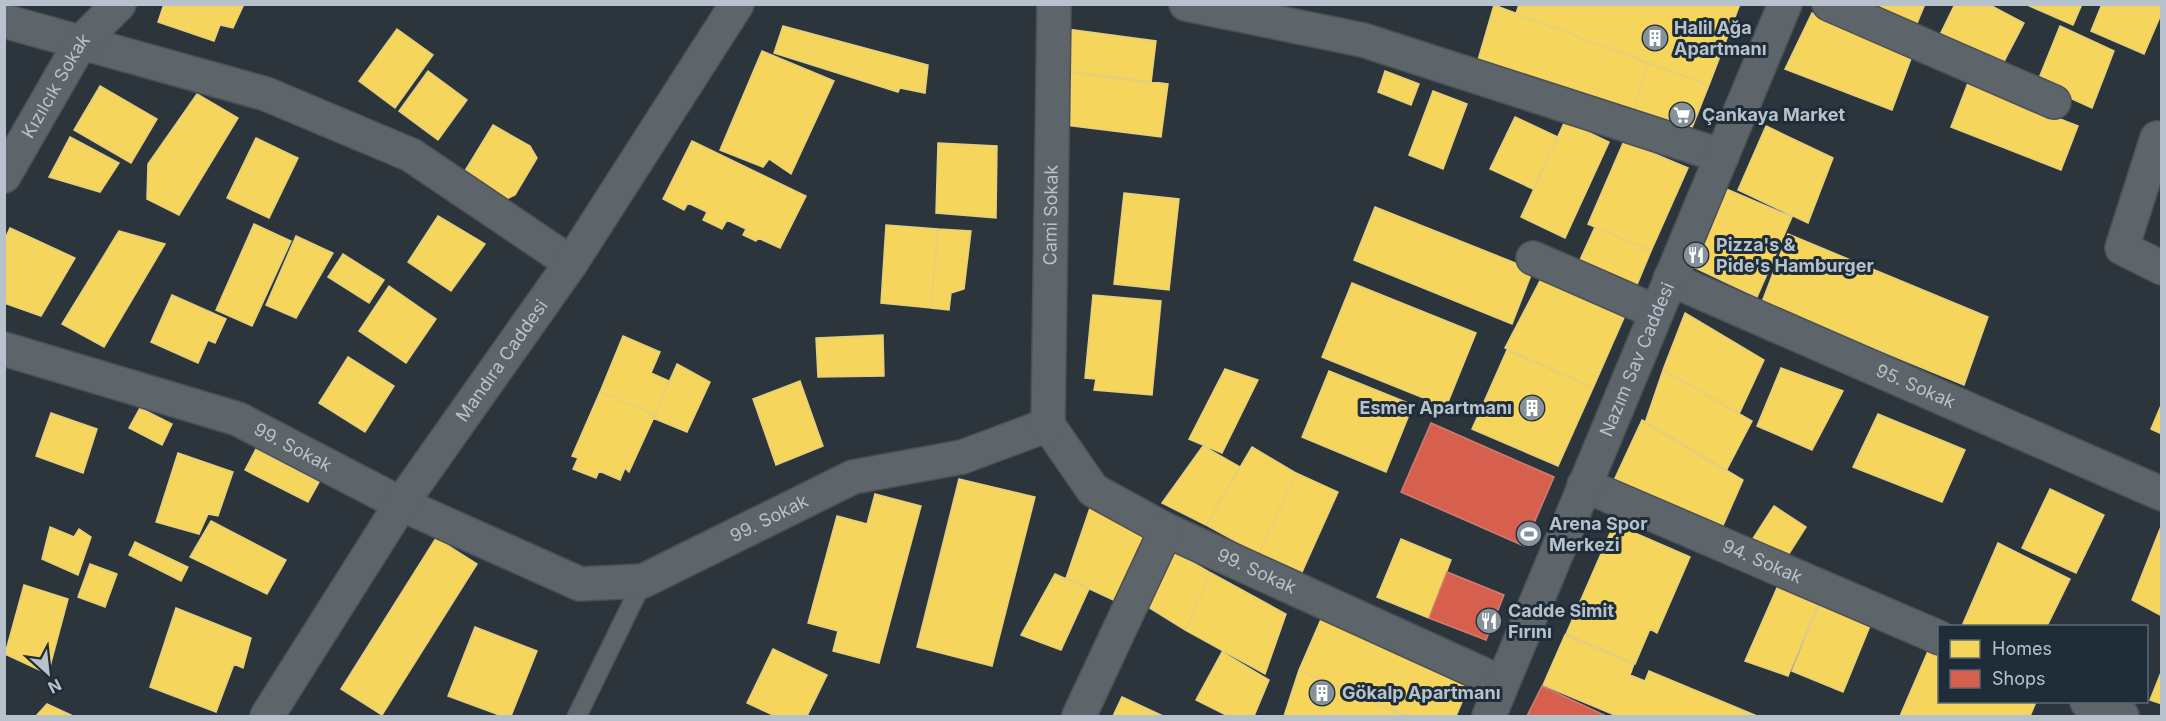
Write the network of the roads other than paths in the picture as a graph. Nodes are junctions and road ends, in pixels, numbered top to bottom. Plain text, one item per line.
1 (118, 4) edge
2 (737, 4) edge
3 (1054, 4) edge
4 (1186, 4) edge
5 (1785, 4) edge
6 (1829, 4) edge
7 (4, 21) edge
8 (81, 42) junction
9 (2054, 102) dead end
10 (2157, 138) dead end
11 (1722, 156) junction
12 (4, 176) edge
13 (1533, 258) dead end
14 (571, 263) junction
15 (2162, 268) edge
16 (1670, 279) junction
17 (1656, 312) junction
18 (4, 349) edge
19 (1048, 425) junction
20 (1584, 485) junction
21 (2162, 494) edge
22 (401, 504) junction
23 (1167, 530) junction
24 (644, 581) junction
25 (1938, 637) edge
26 (1502, 683) junction
27 (2089, 703) edge
28 (267, 717) edge
29 (577, 717) edge
30 (1079, 717) edge
31 (1489, 717) edge
32 (2122, 717) edge

1 - 8 street, Kızılcık Sokak
2 - 14 street, Mandıra Caddesi
3 - 19 street, Cami Sokak
4 - 11 street
5 - 11 street, Nazım Sav Caddesi
6 - 9 street
7 - 8 street
8 - 12 street, Kızılcık Sokak
8 - 14 street
10 - 15 street
11 - 16 street, Nazım Sav Caddesi
13 - 17 street
14 - 22 street, Mandıra Caddesi
16 - 17 street, Nazım Sav Caddesi
16 - 21 street, 95. Sokak
17 - 20 street, Nazım Sav Caddesi
18 - 22 street, 99. Sokak
19 - 23 street, 99. Sokak
19 - 24 street, 99. Sokak
20 - 25 street, 94. Sokak
20 - 26 street, Nazım Sav Caddesi
22 - 24 street, 99. Sokak
22 - 28 street, Mandıra Caddesi
23 - 26 street, 99. Sokak
23 - 30 street
24 - 29 lane
26 - 31 street, Nazım Sav Caddesi
27 - 32 street

